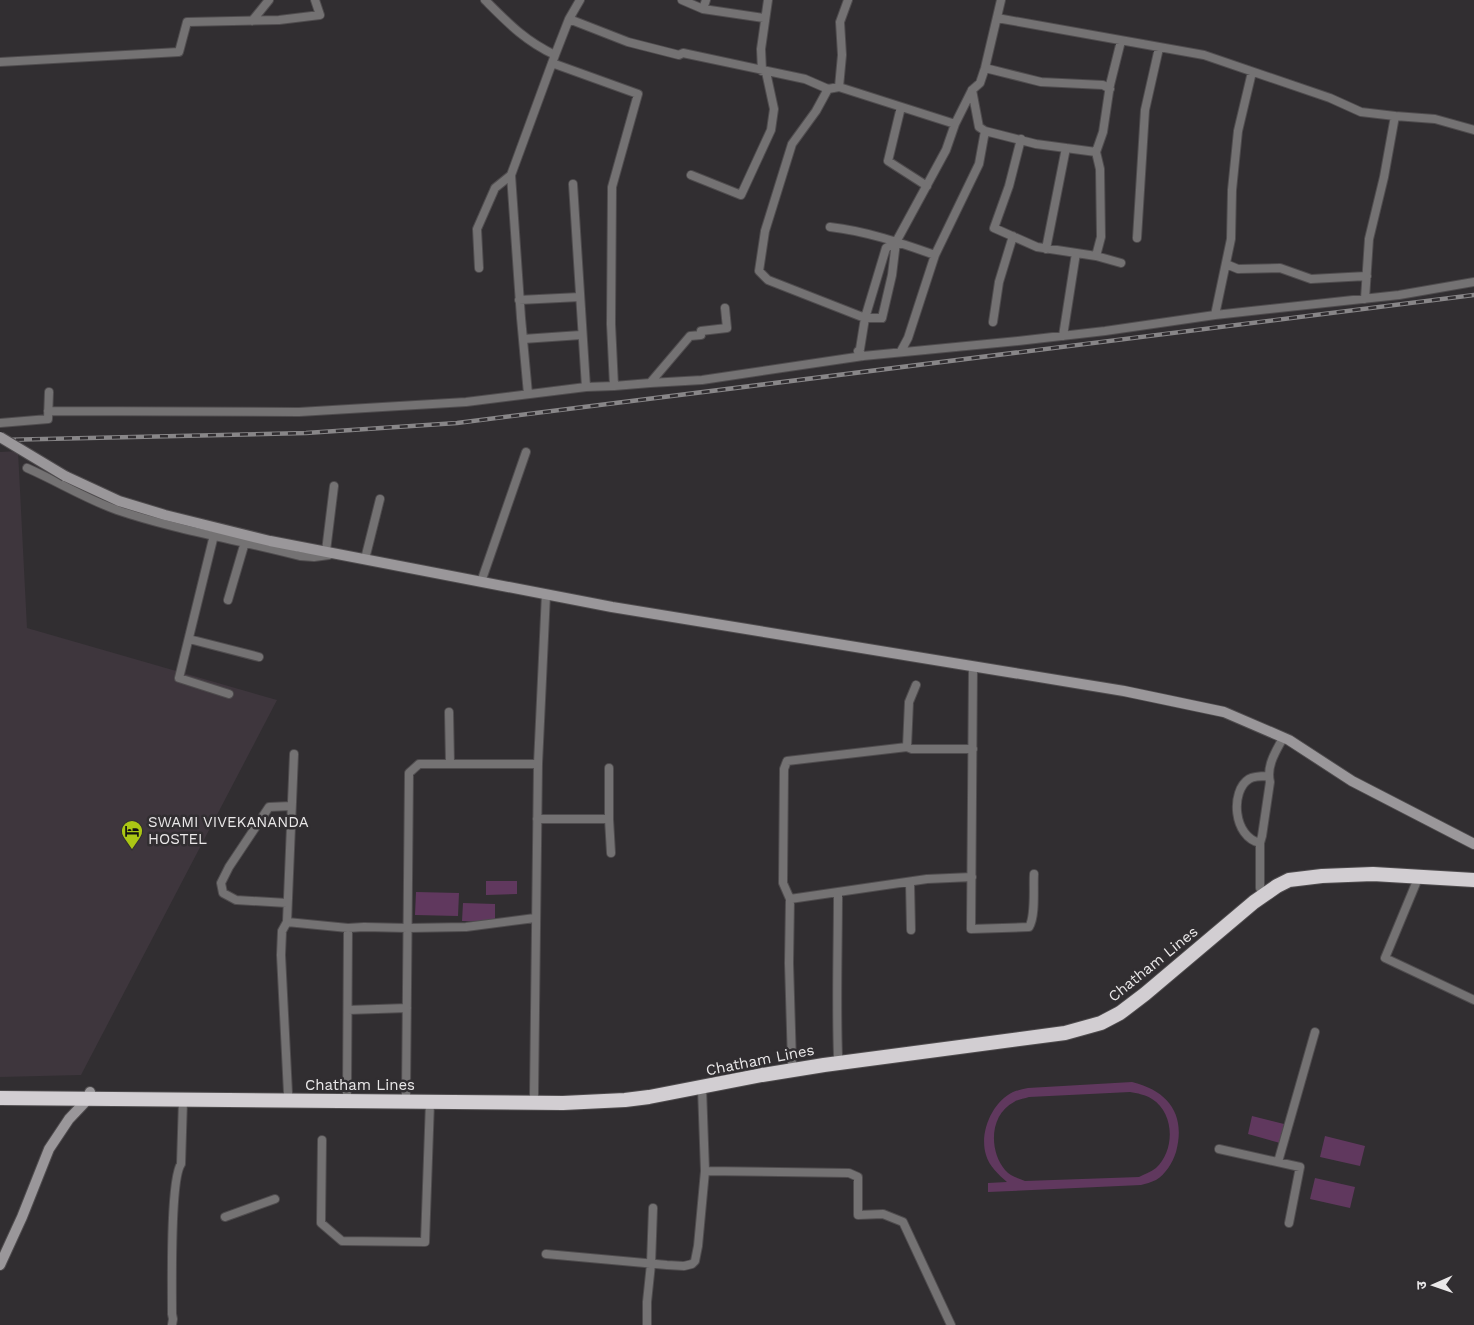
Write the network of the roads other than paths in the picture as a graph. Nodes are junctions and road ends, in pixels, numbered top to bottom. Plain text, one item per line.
1 (269, 0) edge
2 (315, 0) edge
3 (486, 0) edge
4 (580, 0) edge
5 (682, 0) edge
6 (706, 0) edge
7 (768, 0) edge
8 (848, 0) edge
9 (1002, 0) edge
10 (703, 9) junction
11 (764, 18) junction
12 (997, 18) junction
13 (570, 19) junction
14 (252, 20) junction
15 (1121, 41) junction
16 (1159, 48) junction
17 (553, 59) junction
18 (0, 62) edge
19 (985, 68) junction
20 (764, 72) junction
21 (1252, 72) junction
22 (839, 87) junction
23 (828, 89) junction
24 (1110, 89) junction
25 (972, 90) junction
26 (901, 107) junction
27 (1395, 116) junction
28 (955, 124) junction
29 (985, 130) junction
30 (1474, 130) edge
31 (1021, 140) junction
32 (1066, 148) junction
33 (1096, 152) junction
34 (511, 175) junction
35 (691, 175) dead end
36 (572, 184) dead end
37 (927, 186) junction
38 (830, 227) dead end
39 (1013, 236) junction
40 (1138, 238) dead end
41 (896, 242) junction
42 (1046, 249) junction
43 (1076, 254) junction
44 (935, 255) junction
45 (1096, 256) junction
46 (1121, 263) dead end
47 (1226, 264) junction
48 (479, 268) dead end
49 (1367, 276) junction
50 (1474, 282) edge
51 (580, 297) junction
52 (1365, 299) junction
53 (519, 300) junction
54 (725, 308) dead end
55 (1215, 315) junction
56 (865, 318) junction
57 (993, 322) dead end
58 (581, 334) junction
59 (1063, 336) junction
60 (523, 339) junction
61 (902, 351) junction
62 (863, 356) junction
63 (650, 383) junction
64 (614, 386) junction
65 (586, 387) junction
66 (49, 392) dead end
67 (528, 394) junction
68 (48, 411) junction
69 (0, 423) edge
70 (0, 437) edge
71 (526, 452) dead end
72 (27, 468) dead end
73 (334, 486) dead end
74 (380, 499) dead end
75 (214, 535) junction
76 (245, 542) junction
77 (331, 552) junction
78 (365, 559) junction
79 (481, 582) junction
80 (546, 594) junction
81 (228, 600) dead end
82 (189, 639) junction
83 (259, 657) dead end
84 (972, 667) junction
85 (916, 685) dead end
86 (229, 694) dead end
87 (449, 712) dead end
88 (1283, 738) junction
89 (907, 747) junction
90 (973, 749) junction
91 (294, 754) dead end
92 (450, 764) junction
93 (538, 764) junction
94 (609, 768) dead end
95 (1268, 776) junction
96 (291, 806) junction
97 (537, 819) junction
98 (609, 819) junction
99 (1260, 843) junction
100 (1474, 844) edge
101 (611, 853) dead end
102 (1473, 873) edge
103 (1034, 874) dead end
104 (1419, 876) junction
105 (972, 878) junction
106 (910, 883) junction
107 (1260, 888) junction
108 (838, 892) junction
109 (790, 899) junction
110 (287, 903) junction
111 (535, 918) junction
112 (287, 922) junction
113 (348, 928) junction
114 (408, 928) junction
115 (911, 930) dead end
116 (1474, 1000) edge
117 (407, 1008) junction
118 (348, 1010) junction
119 (1315, 1032) dead end
120 (838, 1056) junction
121 (792, 1063) junction
122 (761, 1072) junction
123 (702, 1088) junction
124 (0, 1092) edge
125 (288, 1094) junction
126 (347, 1094) junction
127 (406, 1094) junction
128 (534, 1095) junction
129 (88, 1096) junction
130 (0, 1098) edge
131 (183, 1100) junction
132 (430, 1102) junction
133 (322, 1140) dead end
134 (1219, 1150) dead end
135 (1278, 1162) junction
136 (705, 1171) junction
137 (275, 1199) dead end
138 (653, 1208) dead end
139 (225, 1217) dead end
140 (1289, 1223) dead end
141 (546, 1254) dead end
142 (651, 1264) junction
143 (0, 1265) edge
144 (172, 1325) edge
145 (647, 1325) edge
146 (951, 1325) edge

1 - 14 street
2 - 14 street
3 - 17 street
4 - 13 street
5 - 10 street
6 - 10 street
7 - 11 street
8 - 22 street
9 - 12 street
10 - 11 street
11 - 20 street
12 - 15 street
12 - 19 street
13 - 17 street
13 - 20 street
14 - 18 street
15 - 16 street
15 - 24 street
16 - 21 street
16 - 40 street
17 - 34 street
17 - 64 street
19 - 24 street
19 - 25 street
20 - 23 street
20 - 35 street
21 - 27 street
21 - 47 street
22 - 23 street
22 - 26 street
23 - 56 street
24 - 33 street
25 - 28 street
25 - 29 street
26 - 28 street
26 - 37 street
27 - 30 street
27 - 49 street
28 - 37 street
29 - 31 street
29 - 44 street
31 - 32 street
31 - 39 street
32 - 33 street
32 - 42 street
33 - 45 street
34 - 48 street
34 - 53 street
36 - 51 street
37 - 41 street
38 - 41 street
39 - 42 street
39 - 57 street
41 - 44 street
41 - 56 street
41 - 56 street
42 - 43 street
43 - 45 street
43 - 59 street
44 - 61 street
45 - 46 street
47 - 49 street
47 - 55 street
49 - 52 street
50 - 52 street
51 - 53 street
51 - 58 street
52 - 55 street
53 - 60 street
54 - 63 street
55 - 59 street
56 - 62 street
58 - 60 street
58 - 65 street
59 - 61 street
60 - 67 street
61 - 62 street
62 - 63 street
63 - 64 street
64 - 65 street
65 - 67 street
66 - 68 street
67 - 68 street
68 - 69 street
70 - 77 street, bridge
71 - 79 street
72 - 75 street
73 - 77 street
74 - 78 street
75 - 76 street
75 - 82 street
76 - 77 street
76 - 81 street
77 - 78 street
78 - 79 street
79 - 80 street
80 - 84 street
80 - 93 street
82 - 83 street
82 - 86 street
84 - 88 street
84 - 90 street
85 - 89 street
87 - 92 street
88 - 95 street
88 - 100 street
89 - 90 street
89 - 109 street
90 - 105 street
91 - 96 street
92 - 93 street
92 - 114 street
93 - 97 street
94 - 98 street
95 - 99 street
95 - 99 street
96 - 110 street
96 - 110 street
97 - 98 street
97 - 111 street
98 - 101 street
99 - 107 street
102 - 104 highway, Chatham Lines
102 - 107 highway, Chatham Lines
103 - 105 street
104 - 116 street
104 - 122 highway, Chatham Lines
105 - 106 street
106 - 108 street
106 - 115 street
107 - 120 highway, Chatham Lines
108 - 109 street
108 - 120 street
109 - 121 street
110 - 112 street
111 - 114 street
111 - 128 street
112 - 113 street
112 - 125 street
113 - 114 street
113 - 118 street
114 - 117 street
117 - 118 street
117 - 127 street
118 - 126 street
119 - 135 street
120 - 121 highway, Chatham Lines
121 - 122 highway, Chatham Lines
122 - 123 highway, Chatham Lines
122 - 128 highway, Chatham Lines
123 - 132 highway, Chatham Lines
123 - 136 street
124 - 129 highway, Chatham Lines
125 - 126 highway, Chatham Lines
125 - 129 highway, Chatham Lines
126 - 127 highway, Chatham Lines
127 - 128 highway, Chatham Lines
129 - 130 highway, Chatham Lines
129 - 131 highway, Chatham Lines
129 - 143 street
131 - 132 highway, Chatham Lines
131 - 144 street
132 - 133 street
134 - 135 street
135 - 140 street
136 - 142 street
136 - 146 street
137 - 139 street
138 - 142 street
141 - 142 street
142 - 145 street

